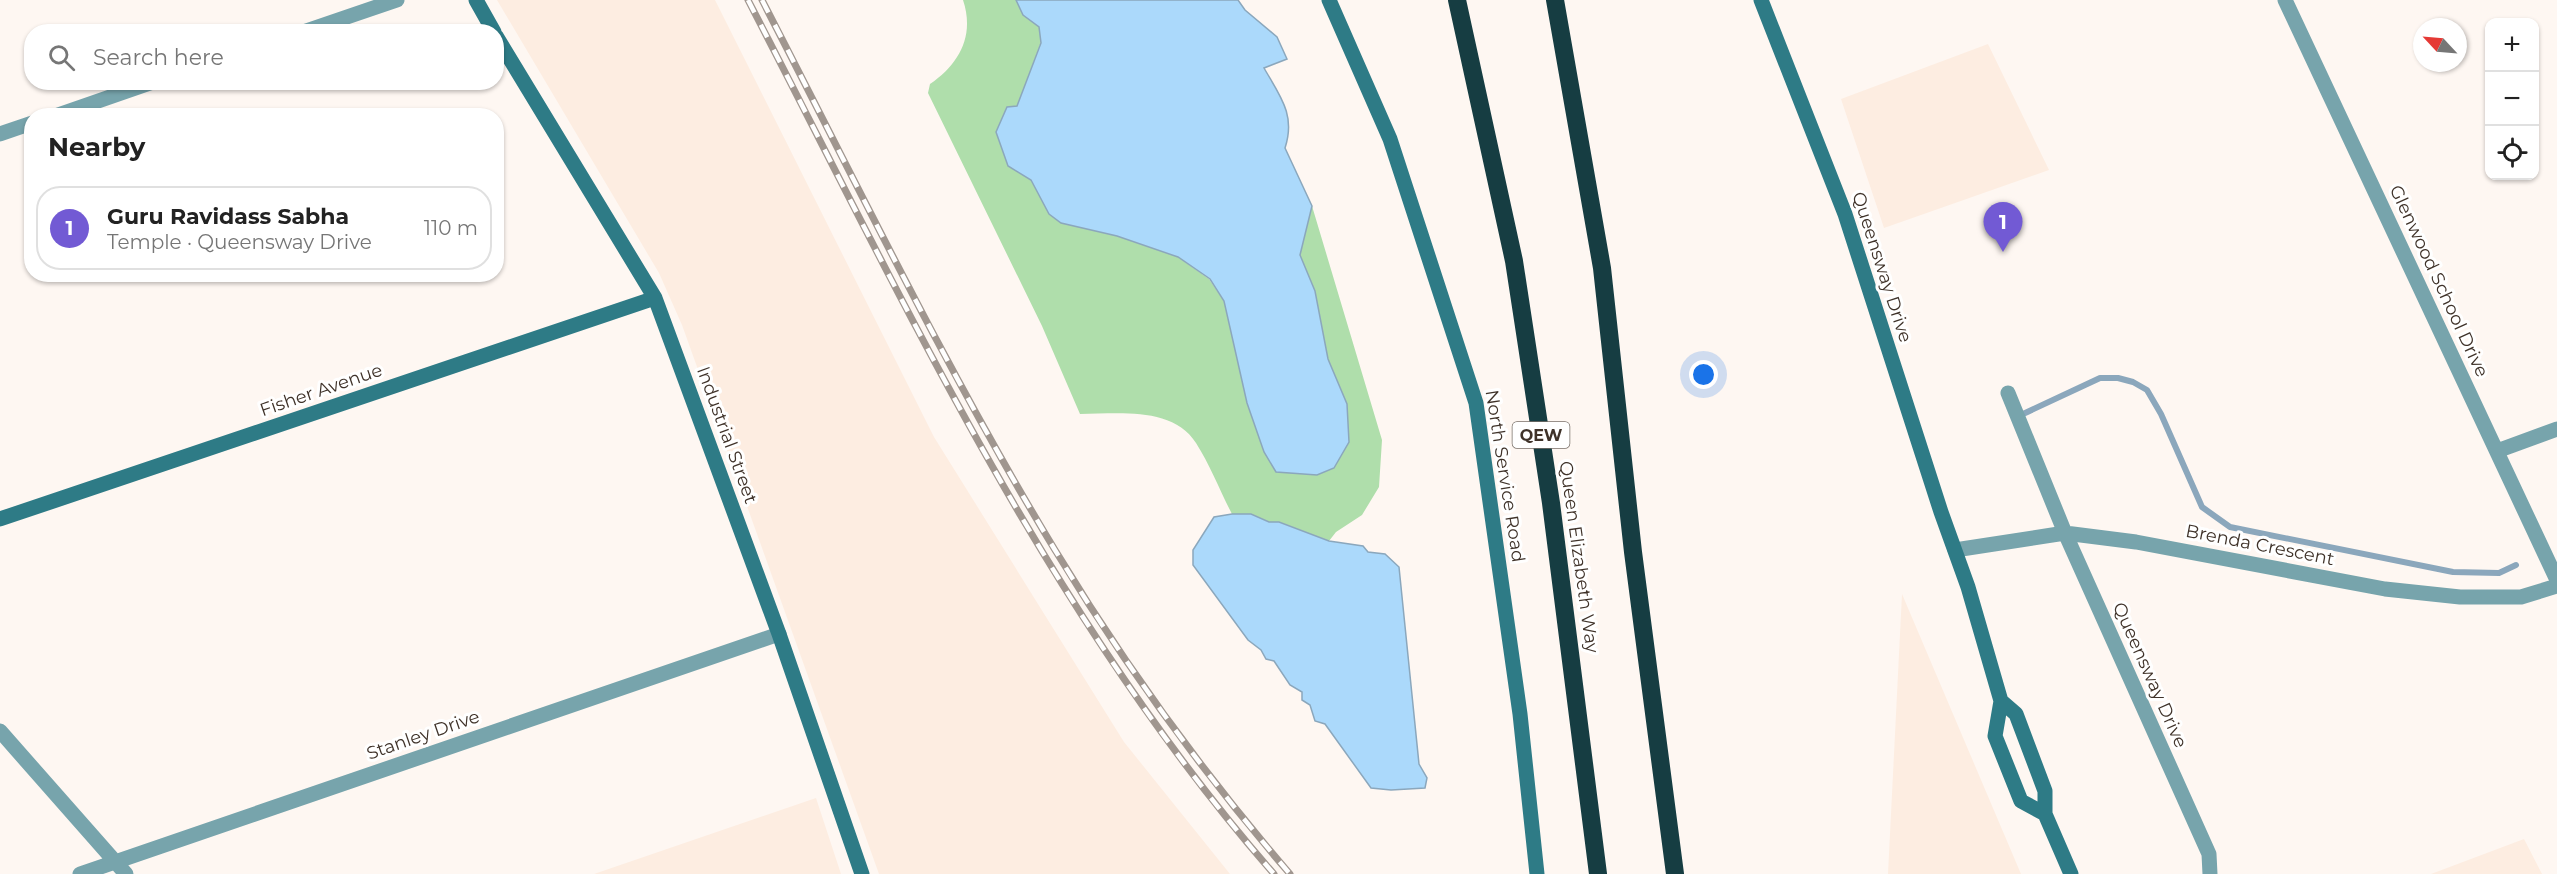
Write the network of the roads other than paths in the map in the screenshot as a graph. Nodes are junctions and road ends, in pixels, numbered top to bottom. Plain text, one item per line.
1 (397, 0) edge
2 (476, 0) edge
3 (1329, 0) edge
4 (1456, 0) edge
5 (1555, 0) edge
6 (1761, 0) edge
7 (2285, 0) edge
8 (326, 24) edge
9 (490, 24) edge
10 (504, 49) edge
11 (130, 90) edge
12 (78, 108) edge
13 (24, 126) edge
14 (0, 134) edge
15 (655, 298) junction
16 (2008, 393) dead end
17 (2557, 429) edge
18 (2497, 451) junction
19 (0, 519) edge
20 (2065, 533) junction
21 (1955, 550) junction
22 (2557, 580) edge
23 (2557, 586) edge
24 (779, 634) junction
25 (2001, 701) junction
26 (0, 731) edge
27 (2045, 814) junction
28 (115, 862) junction
29 (80, 874) edge
30 (126, 874) edge
31 (862, 874) edge
32 (1537, 874) edge
33 (1598, 874) edge
34 (1675, 874) edge
35 (2072, 874) edge
36 (2210, 874) edge

1 - 8 street
2 - 9 street
3 - 32 street, North Service Road
4 - 33 highway, Queen Elizabeth Way / QEW
5 - 34 highway
6 - 21 street, Queensway Drive
7 - 18 street, Glenwood School Drive
10 - 15 street, Industrial Street
11 - 12 street
13 - 14 street
15 - 19 street, Fisher Avenue
15 - 24 street, Industrial Street
16 - 20 street, Queensway Drive
17 - 18 street
18 - 22 street, Glenwood School Drive
20 - 21 street, Brenda Crescent
20 - 23 street, Brenda Crescent
20 - 36 street, Queensway Drive
21 - 25 street, Queensway Drive
24 - 28 street, Stanley Drive
24 - 31 street, Industrial Street
25 - 27 street
25 - 27 street
26 - 28 street
27 - 35 street
28 - 29 street, Stanley Drive
28 - 30 street

